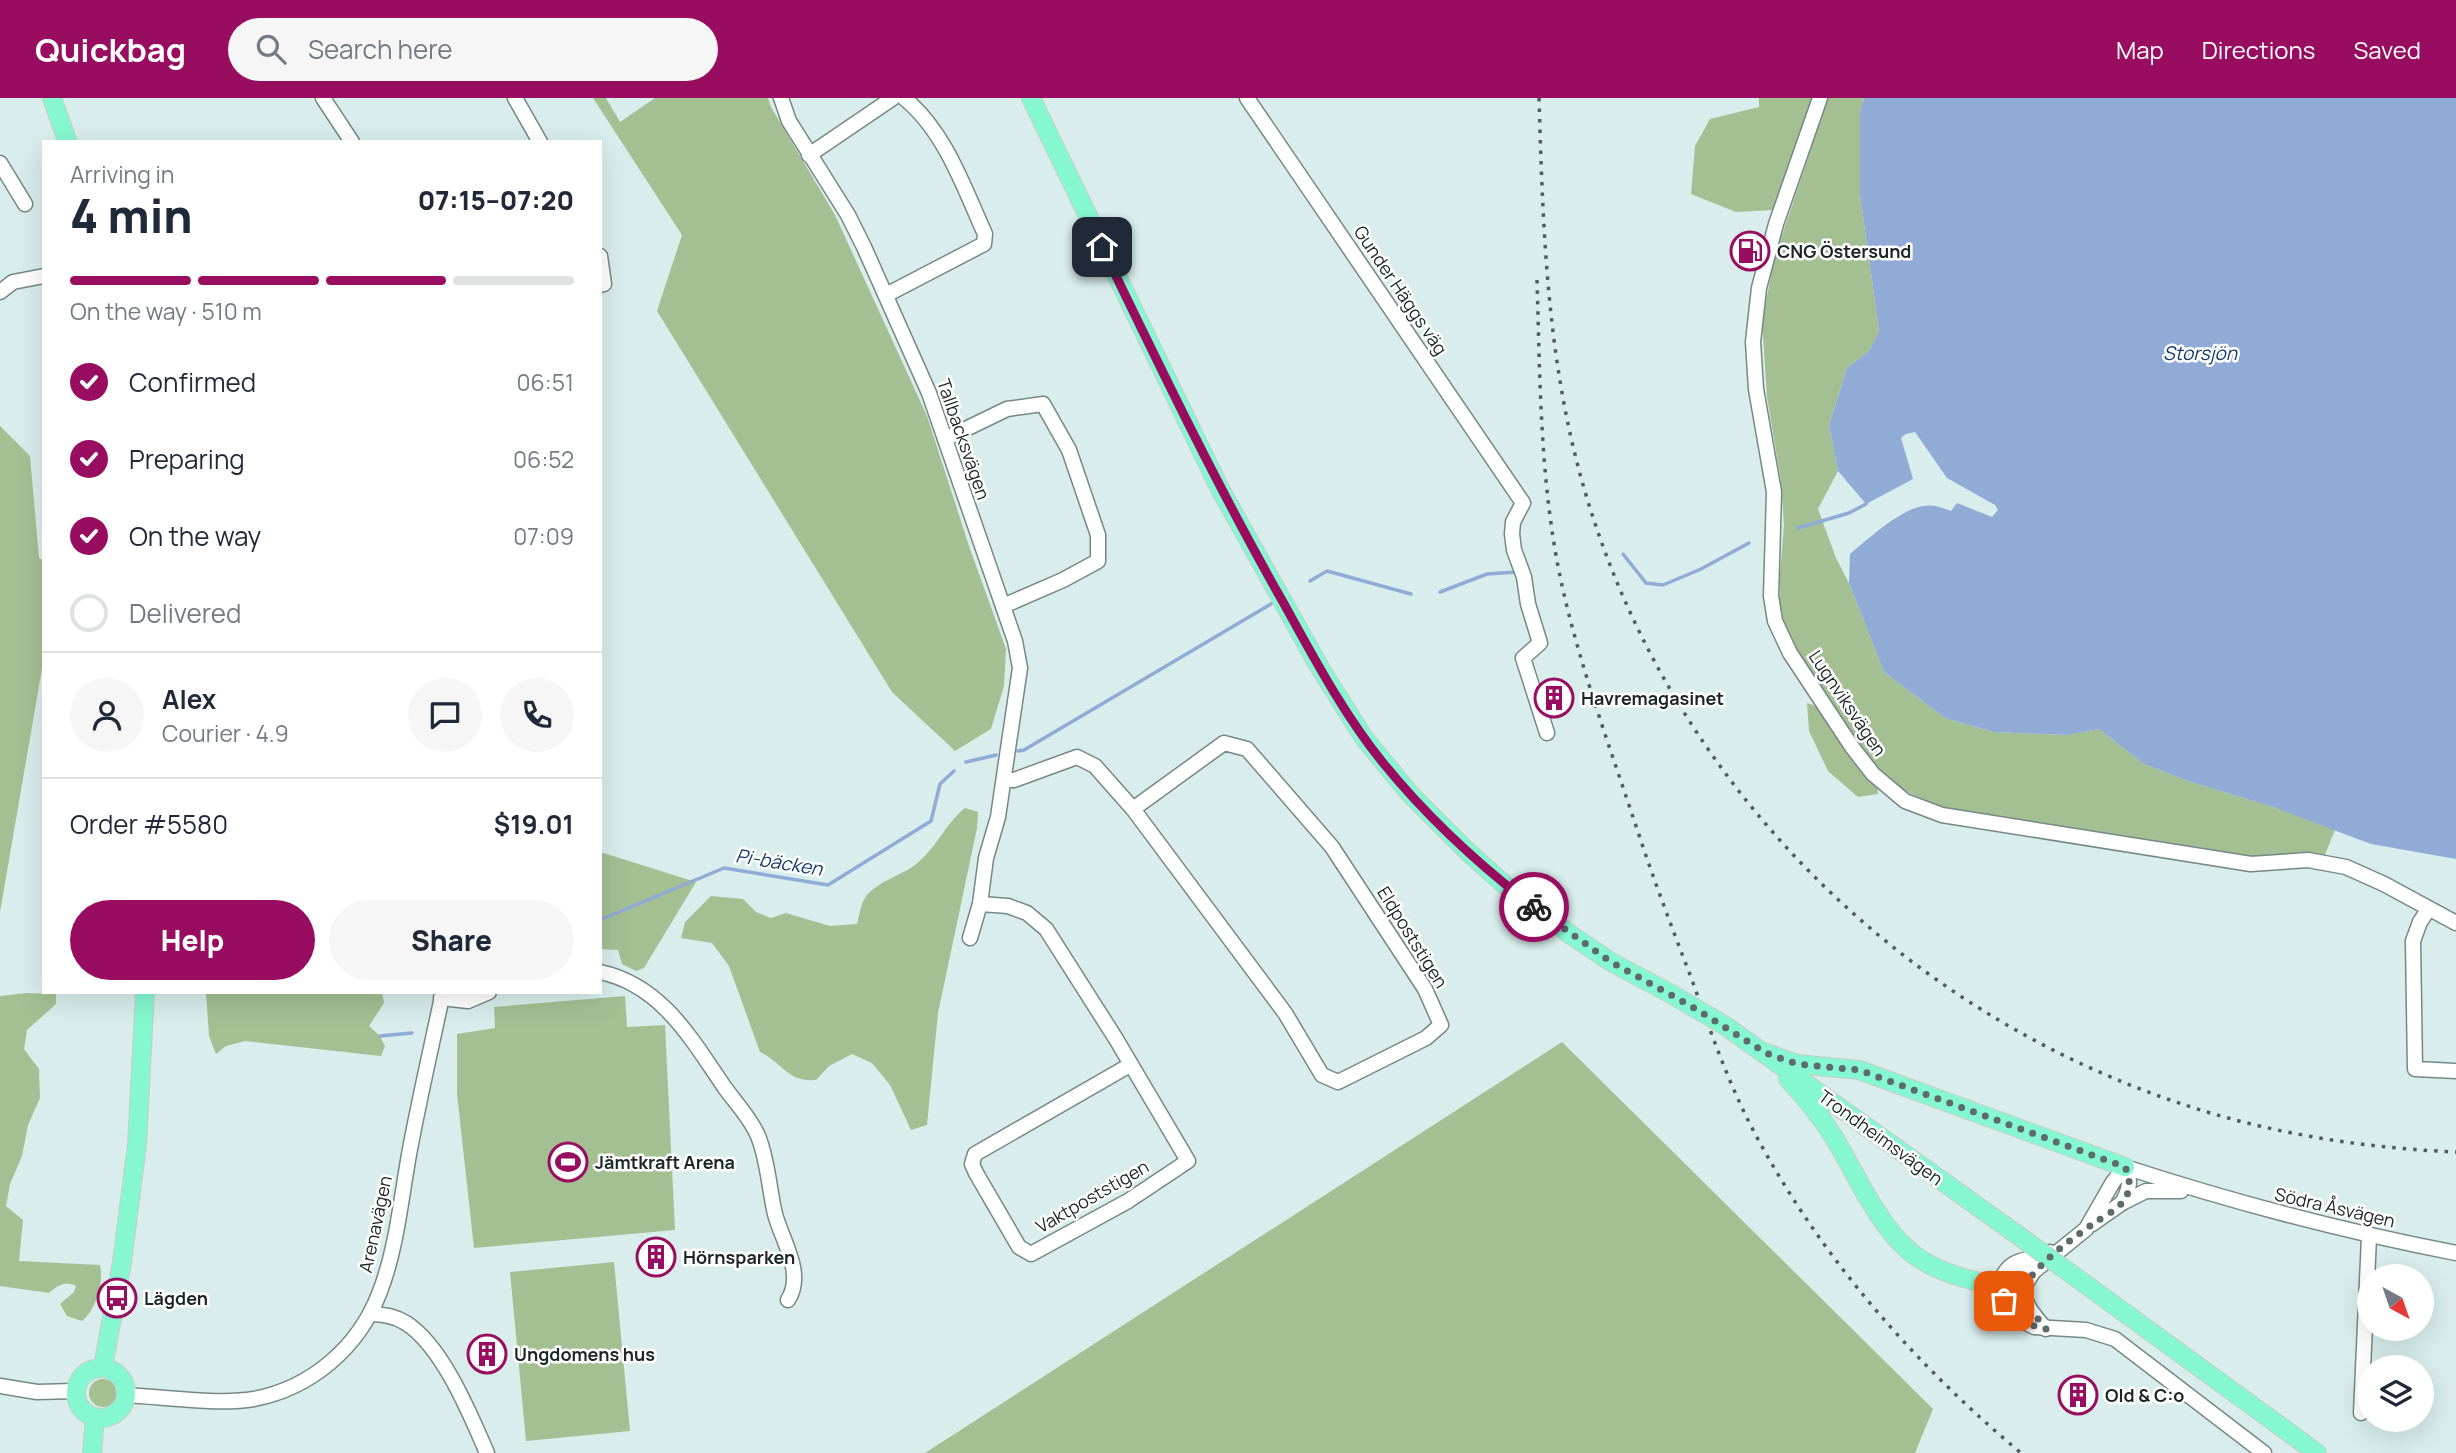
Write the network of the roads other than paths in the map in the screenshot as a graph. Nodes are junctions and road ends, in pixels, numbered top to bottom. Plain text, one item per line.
1 (52, 98) edge
2 (66, 98) edge
3 (323, 98) edge
4 (514, 98) edge
5 (781, 98) edge
6 (893, 98) edge
7 (904, 98) edge
8 (1031, 98) edge
9 (1247, 98) edge
10 (1820, 98) edge
11 (67, 140) edge
12 (67, 140) edge
13 (351, 140) edge
14 (539, 140) edge
15 (809, 155) junction
16 (0, 163) edge
17 (25, 204) dead end
18 (42, 276) edge
19 (0, 292) edge
20 (887, 295) junction
21 (945, 439) junction
22 (1003, 607) junction
23 (1547, 733) dead end
24 (1009, 780) junction
25 (1133, 809) junction
26 (980, 904) junction
27 (2428, 910) junction
28 (2456, 923) edge
29 (970, 939) dead end
30 (602, 973) edge
31 (145, 994) edge
32 (484, 994) edge
33 (442, 995) edge
34 (1761, 1050) junction
35 (1130, 1065) junction
36 (2456, 1071) edge
37 (2125, 1167) junction
38 (2207, 1194) junction
39 (2122, 1203) junction
40 (2086, 1229) junction
41 (2369, 1237) junction
42 (2067, 1244) junction
43 (2456, 1253) edge
44 (2034, 1272) junction
45 (1992, 1282) junction
46 (788, 1300) dead end
47 (370, 1314) junction
48 (2046, 1329) junction
49 (2364, 1355) edge
50 (103, 1367) junction
51 (0, 1387) edge
52 (75, 1391) junction
53 (126, 1395) junction
54 (95, 1418) junction
55 (92, 1453) edge
56 (487, 1453) edge
57 (2264, 1453) edge
58 (2317, 1453) edge

1 - 11 main road
2 - 12 main road
3 - 13 street
4 - 14 street
5 - 15 street, Tallbacksvägen
6 - 15 street
7 - 20 street
8 - 34 main road, Trondheimsvägen, bridge
9 - 23 street, Gunder Häggs väg
10 - 27 street, Lugnviksvägen
15 - 20 street, Tallbacksvägen
16 - 17 street
18 - 19 street
20 - 21 street, Tallbacksvägen
21 - 22 street, Tallbacksvägen
21 - 22 street
22 - 24 street, Tallbacksvägen
24 - 25 street, Eldpoststigen
24 - 26 street, Tallbacksvägen
25 - 25 street, Eldpoststigen
26 - 29 street, Tallbacksvägen
26 - 35 street, Vaktpoststigen
27 - 28 street, Lugnviksvägen
27 - 36 street
30 - 46 street
31 - 50 main road
32 - 33 street
33 - 47 street, Arenavägen
34 - 37 main road
34 - 45 main road
34 - 58 main road, Trondheimsvägen, bridge
35 - 35 street, Vaktpoststigen
37 - 38 street, Södra Åsvägen
37 - 39 street
37 - 40 street
38 - 39 street, Södra Åsvägen
38 - 41 street, Södra Åsvägen
39 - 40 street, Södra Åsvägen
40 - 42 street, Södra Åsvägen
41 - 43 street, Södra Åsvägen
41 - 49 street
42 - 44 street
42 - 45 street
44 - 45 street
44 - 48 street
45 - 48 street
47 - 53 street, Arenavägen
47 - 56 street
48 - 57 street
50 - 52 main road
50 - 53 main road
51 - 52 street
52 - 54 main road
53 - 54 main road
54 - 55 main road

